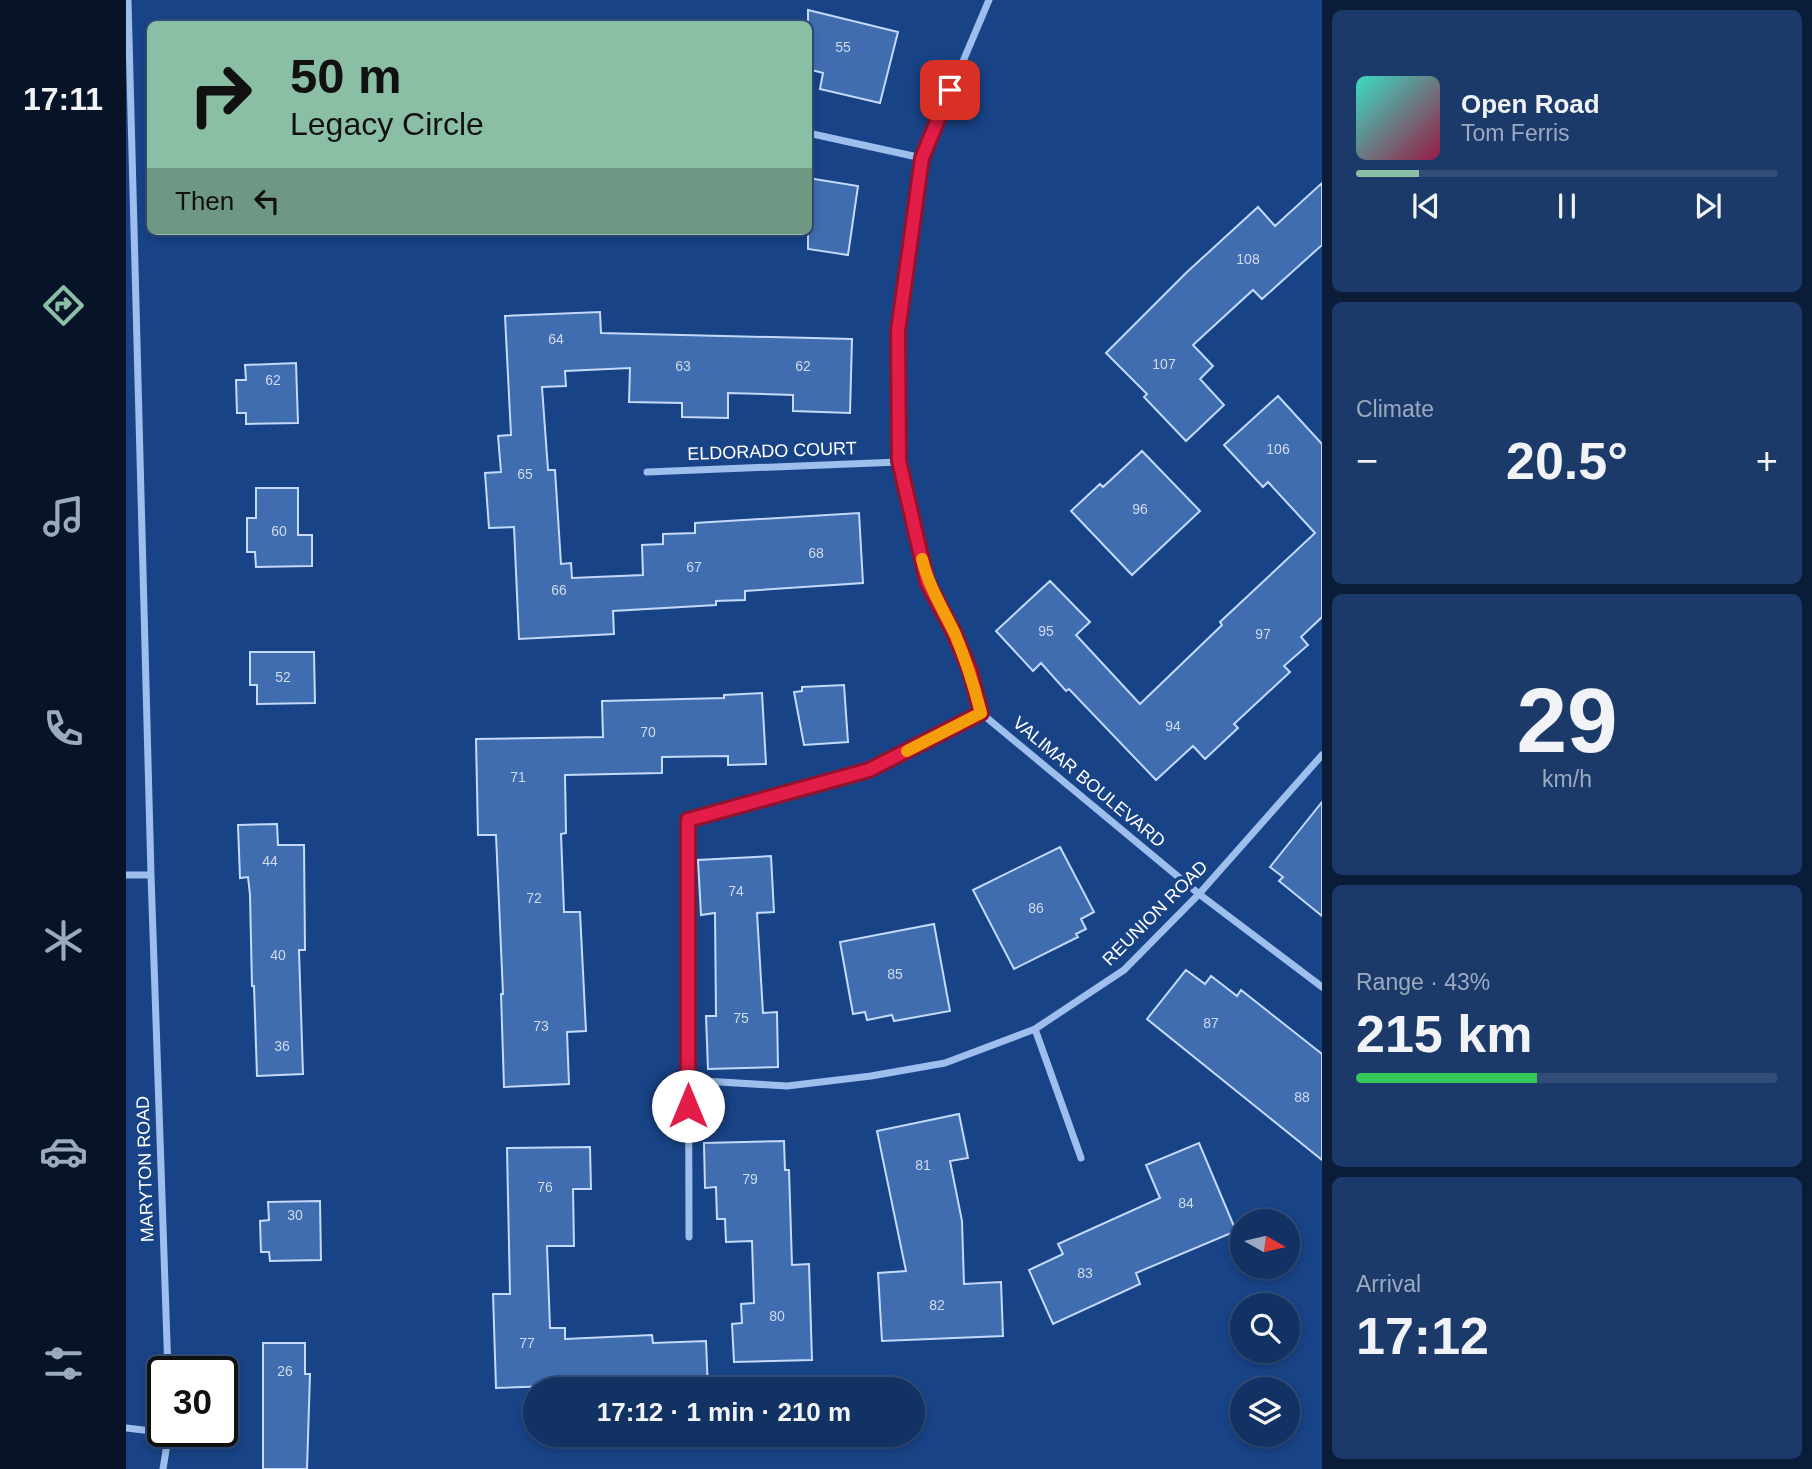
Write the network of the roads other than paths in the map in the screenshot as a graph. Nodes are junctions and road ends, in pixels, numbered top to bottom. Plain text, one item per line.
1 (128, 0) edge
2 (989, 0) edge
3 (812, 134) edge
4 (922, 158) junction
5 (126, 401) edge
6 (138, 401) junction
7 (899, 461) junction
8 (647, 472) dead end
9 (981, 713) junction
10 (1322, 755) edge
11 (126, 875) edge
12 (151, 875) junction
13 (1199, 894) junction
14 (1322, 987) edge
15 (1035, 1029) junction
16 (687, 1080) junction
17 (1082, 1158) dead end
18 (689, 1237) dead end
19 (167, 1356) edge
20 (126, 1428) edge
21 (147, 1430) edge
22 (167, 1447) edge
23 (163, 1469) edge

1 - 6 street, MARYTON ROAD
2 - 4 street
3 - 4 street
4 - 7 street
5 - 6 street
6 - 12 street, MARYTON ROAD
7 - 8 street, ELDORADO COURT
7 - 9 street
9 - 13 street, VALIMAR BOULEVARD
9 - 16 street
10 - 13 street, REUNION ROAD
11 - 12 street
12 - 19 street, MARYTON ROAD
13 - 14 street, VALIMAR BOULEVARD
13 - 15 street, REUNION ROAD
15 - 16 street, REUNION ROAD
15 - 17 street
16 - 18 street
20 - 21 street
22 - 23 street

